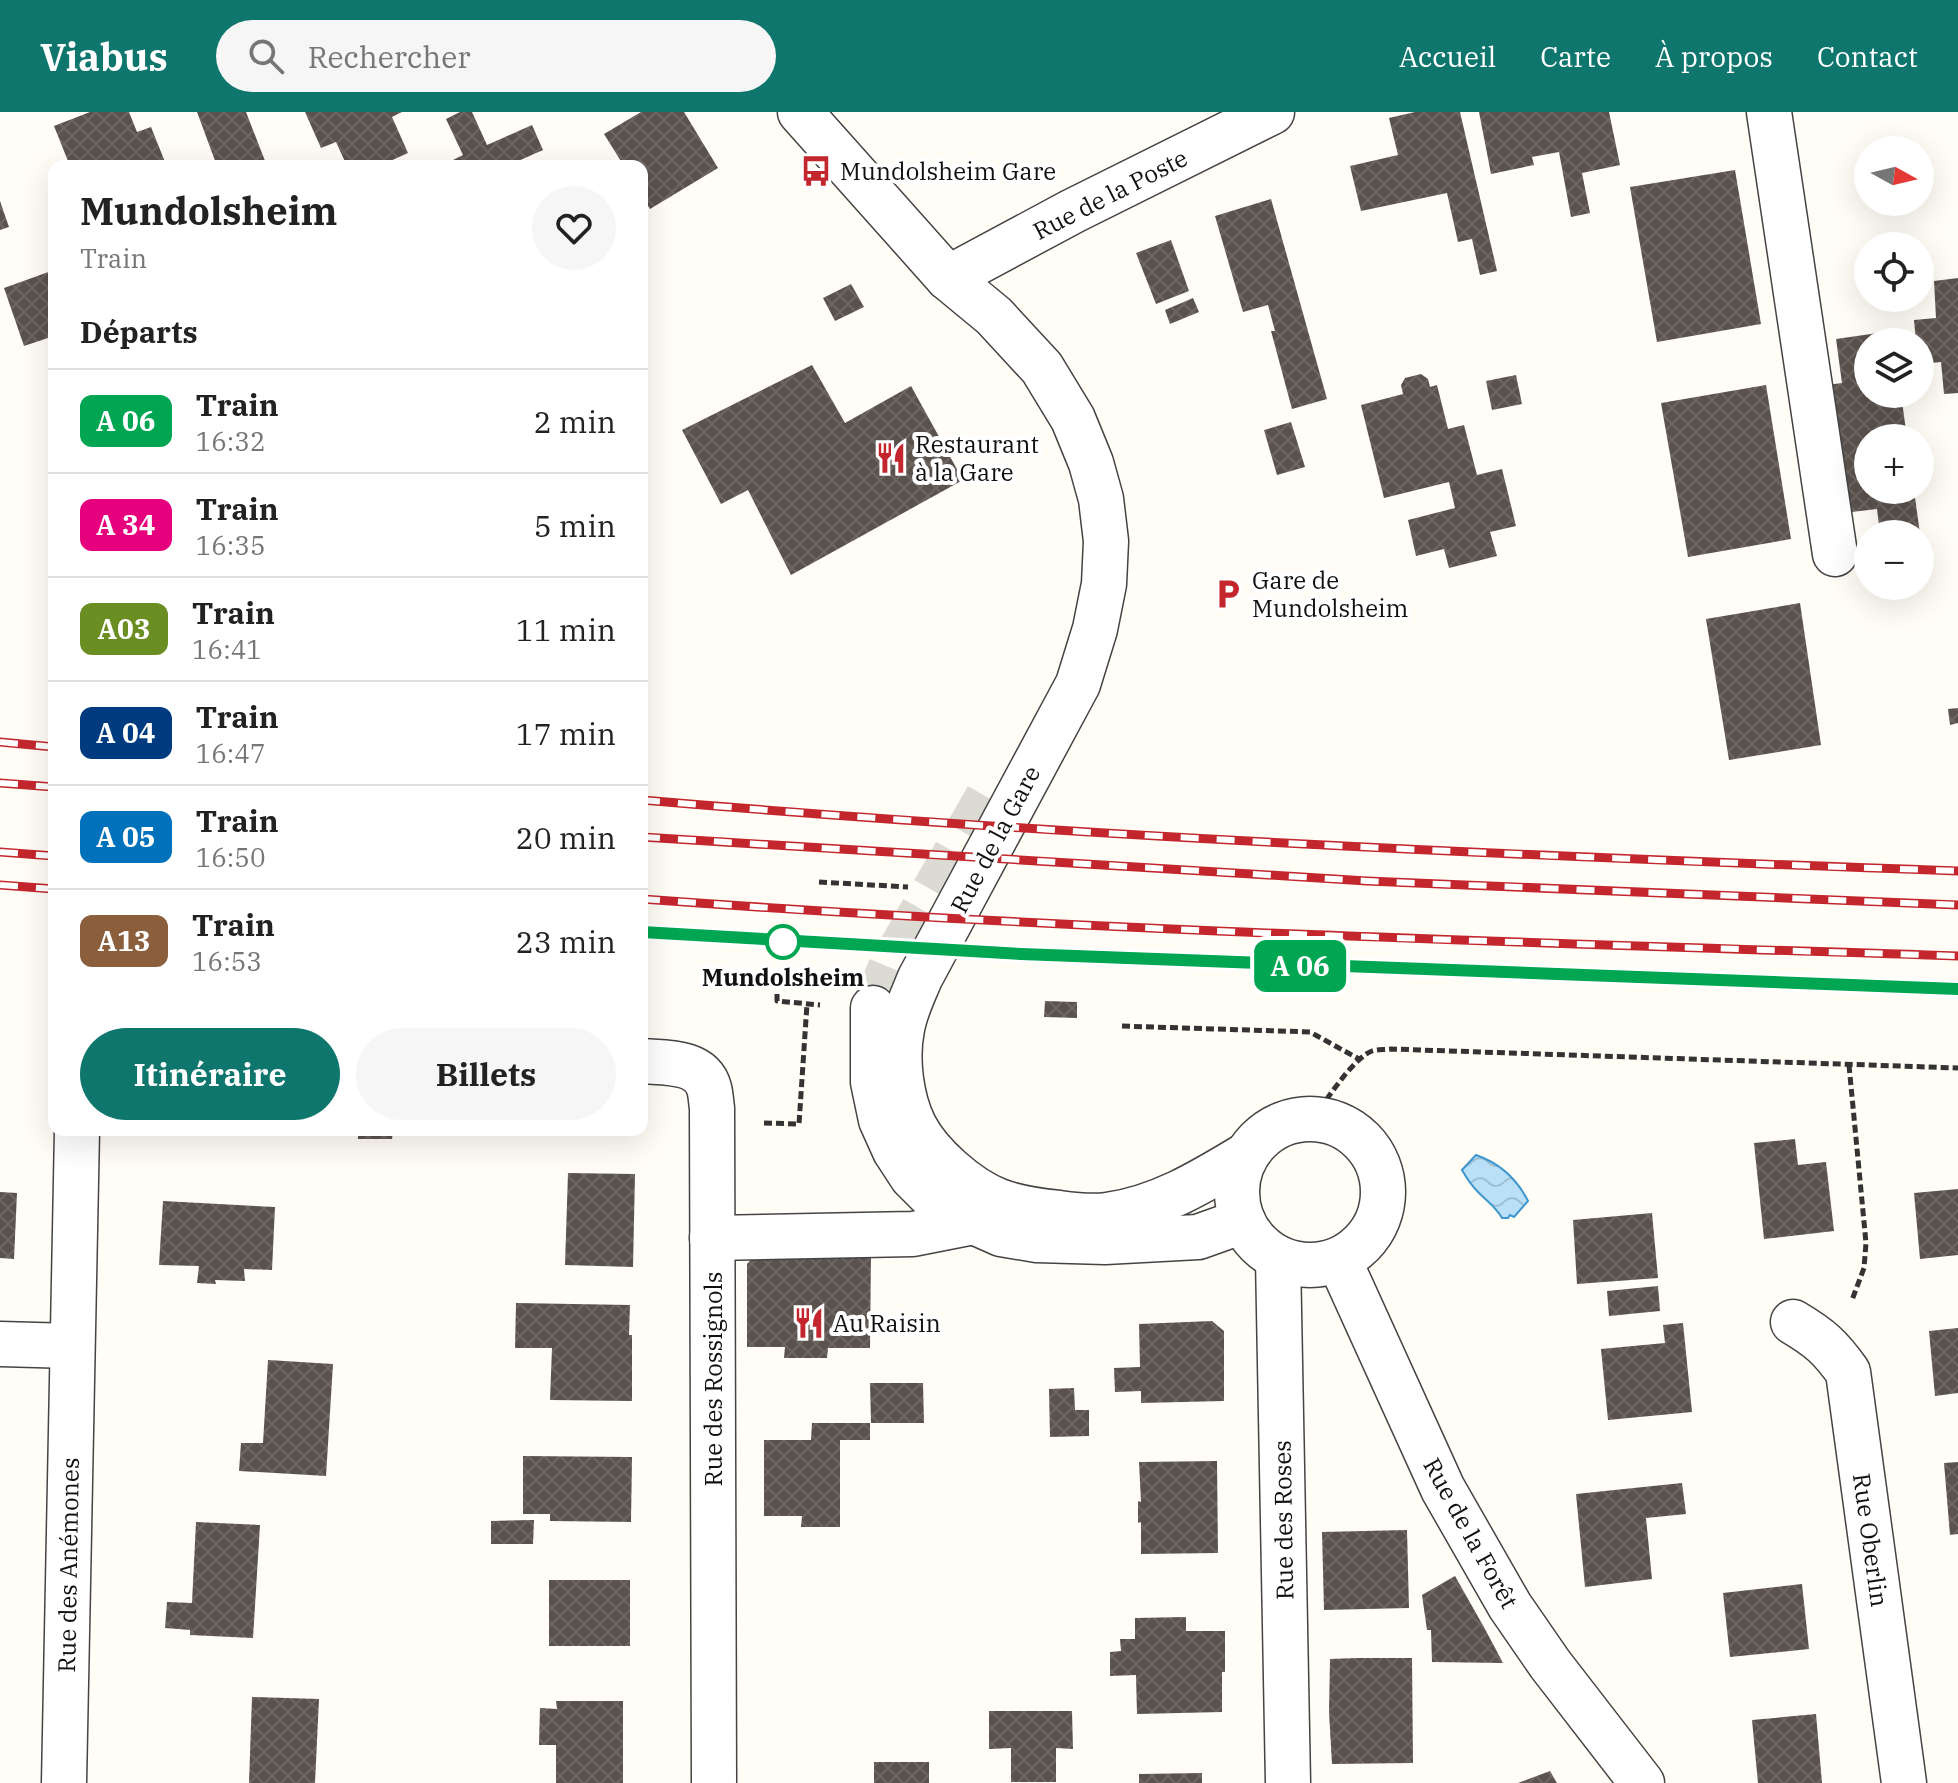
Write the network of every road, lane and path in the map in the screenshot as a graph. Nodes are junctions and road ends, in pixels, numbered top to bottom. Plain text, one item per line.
1 (800, 112) edge
2 (1272, 112) edge
3 (1769, 112) edge
4 (948, 278) junction
5 (1835, 554) dead end
6 (987, 797) tunnel mouth
7 (819, 882) dead end
8 (920, 888) dead end
9 (777, 994) dead end
10 (890, 1008) junction
11 (1122, 1026) dead end
12 (1359, 1059) junction
13 (648, 1062) edge
14 (1849, 1065) junction
15 (1958, 1068) edge
16 (1313, 1119) junction
17 (713, 1121) junction
18 (77, 1136) edge
19 (1246, 1155) junction
20 (1243, 1221) junction
21 (974, 1222) junction
22 (712, 1238) junction
23 (1278, 1258) junction
24 (1339, 1260) junction
25 (1793, 1322) dead end
26 (0, 1344) edge
27 (72, 1346) junction
28 (1848, 1372) junction
29 (64, 1783) edge
30 (714, 1783) edge
31 (1288, 1783) edge
32 (1642, 1783) edge
33 (1904, 1783) edge

1 - 4 street, Rue de la Gare
2 - 4 street, Rue de la Poste
3 - 5 street
4 - 6 street, Rue de la Gare
4 - 10 street, Rue de la Gare
7 - 8 path
9 - 17 path
10 - 19 street, Rue de la Gare
10 - 21 street, Rue de la Gare
11 - 12 path
12 - 14 path
12 - 16 path
13 - 17 street
14 - 15 path
14 - 28 path
16 - 19 street
16 - 24 street
17 - 22 street
18 - 27 street, Rue des Anémones
19 - 20 street
20 - 21 street, Rue de la Gare
20 - 23 street
21 - 22 street, Rue des Rossignols
22 - 30 street, Rue des Rossignols
23 - 24 street
23 - 31 street, Rue des Roses
24 - 32 street, Rue de la Forêt
25 - 28 street
26 - 27 street
27 - 29 street, Rue des Anémones
28 - 33 street, Rue Oberlin

